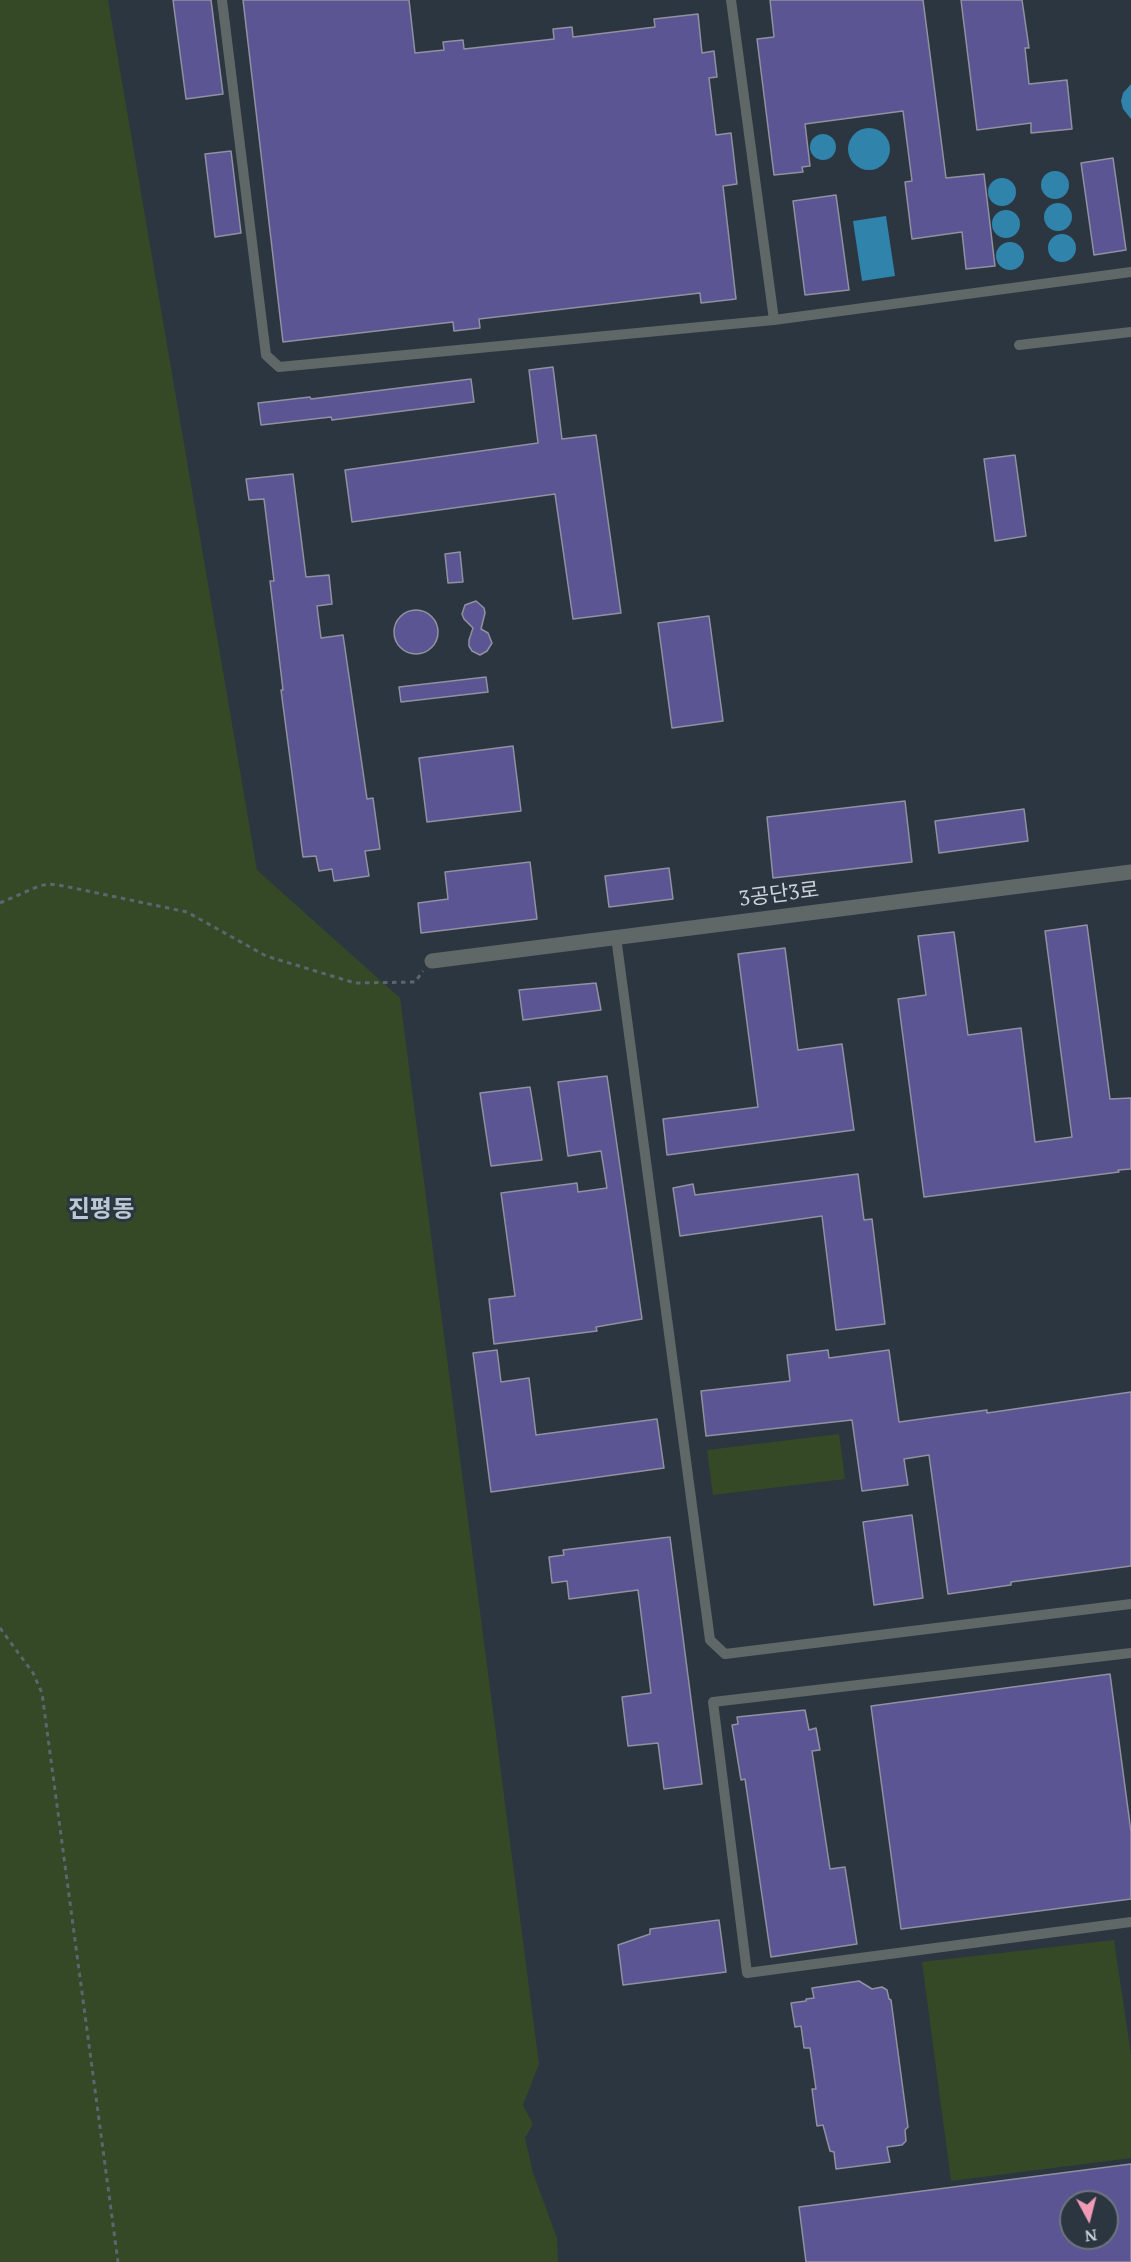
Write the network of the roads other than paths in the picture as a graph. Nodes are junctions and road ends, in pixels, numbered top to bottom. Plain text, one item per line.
1 (222, 0) edge
2 (731, 0) edge
3 (1131, 272) edge
4 (774, 320) junction
5 (1131, 332) edge
6 (1019, 345) dead end
7 (1131, 872) edge
8 (616, 937) junction
9 (432, 961) road end
10 (1131, 1604) edge
11 (1131, 1653) edge
12 (1131, 1922) edge

1 - 4 lane
2 - 4 lane
3 - 4 lane
5 - 6 lane
7 - 8 street, 3공단3로
8 - 9 street, 3공단3로
8 - 10 lane
11 - 12 lane

